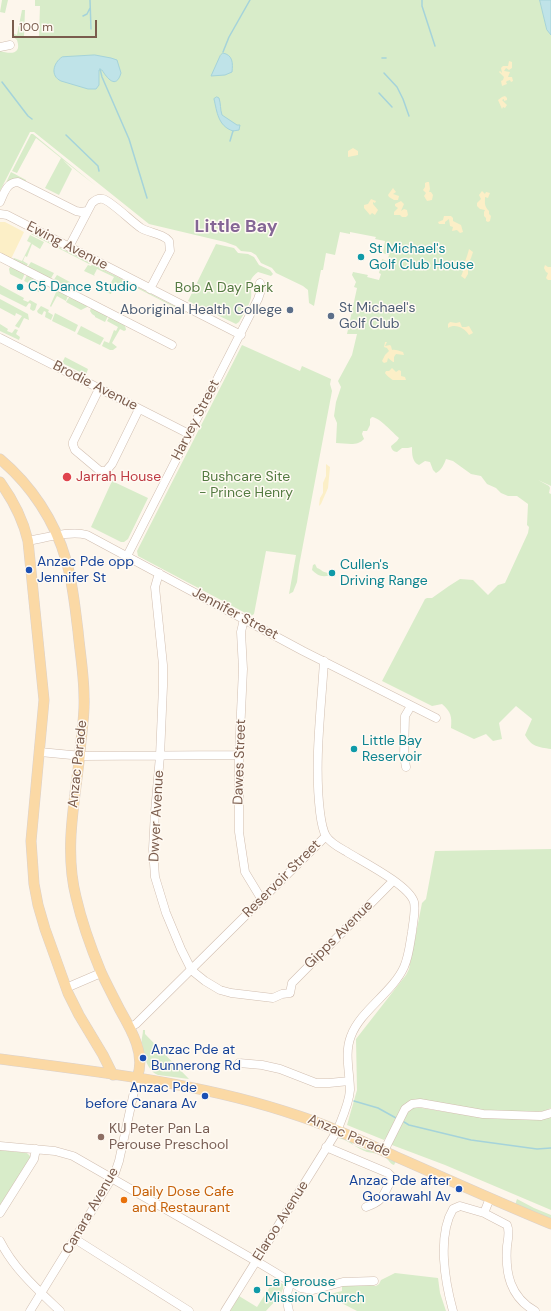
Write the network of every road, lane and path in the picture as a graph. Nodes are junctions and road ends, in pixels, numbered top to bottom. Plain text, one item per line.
1 (10, 45) dead end
2 (0, 46) edge
3 (0, 202) edge
4 (87, 211) junction
5 (0, 214) edge
6 (69, 247) junction
7 (0, 257) edge
8 (260, 283) dead end
9 (150, 289) junction
10 (241, 335) junction
11 (0, 338) edge
12 (172, 345) dead end
13 (99, 389) junction
14 (140, 409) junction
15 (189, 434) junction
16 (0, 459) edge
17 (0, 482) edge
18 (57, 536) junction
19 (28, 541) junction
20 (127, 556) junction
21 (159, 573) junction
22 (244, 619) junction
23 (324, 661) junction
24 (411, 706) junction
25 (436, 718) dead end
26 (40, 752) junction
27 (239, 755) junction
28 (80, 756) junction
29 (160, 756) junction
30 (406, 767) dead end
31 (326, 836) junction
32 (394, 881) junction
33 (262, 900) junction
34 (192, 970) junction
35 (101, 973) junction
36 (66, 988) junction
37 (290, 993) joint
38 (130, 1027) junction
39 (140, 1058) junction
40 (0, 1059) edge
41 (239, 1063) dead end
42 (113, 1075) junction
43 (137, 1078) junction
44 (349, 1080) junction
45 (155, 1082) junction
46 (551, 1113) edge
47 (337, 1130) junction
48 (0, 1146) edge
49 (326, 1147) junction
50 (36, 1149) junction
51 (384, 1151) junction
52 (113, 1178) junction
53 (490, 1198) junction
54 (366, 1207) dead end
55 (0, 1213) edge
56 (484, 1213) junction
57 (551, 1224) edge
58 (75, 1239) junction
59 (0, 1241) edge
60 (256, 1261) junction
61 (374, 1281) dead end
62 (291, 1282) junction
63 (41, 1293) junction
64 (30, 1311) edge
65 (60, 1311) edge
66 (189, 1311) edge
67 (225, 1311) edge
68 (289, 1311) edge
69 (453, 1311) edge
70 (535, 1311) edge

1 - 2 street
3 - 4 street
4 - 6 street
4 - 9 street
5 - 6 street, Ewing Avenue
6 - 9 street, Ewing Avenue
7 - 12 street
8 - 10 street, Harvey Street
9 - 10 street, Ewing Avenue
10 - 15 street, Harvey Street
11 - 13 street, Brodie Avenue
13 - 14 street, Brodie Avenue
13 - 14 street
14 - 15 street, Brodie Avenue
15 - 20 street, Harvey Street
16 - 18 main road, Anzac Parade
17 - 19 main road
18 - 19 street, Jennifer Street
18 - 20 street, Jennifer Street
18 - 28 main road, Anzac Parade
19 - 26 main road
20 - 21 street, Jennifer Street
21 - 22 street, Jennifer Street
21 - 29 street, Dwyer Avenue
22 - 23 street, Jennifer Street
22 - 27 street, Dawes Street
23 - 24 street, Jennifer Street
23 - 31 street, Reservoir Street
24 - 25 street, Jennifer Street
24 - 30 street
26 - 28 street
26 - 36 main road
27 - 29 street
27 - 33 street, Dawes Street
28 - 29 street
28 - 35 main road, Anzac Parade
29 - 34 street, Dwyer Avenue
31 - 32 street, Elaroo Avenue
31 - 33 street, Reservoir Street
32 - 37 street, Gipps Avenue
32 - 44 street, Elaroo Avenue
33 - 34 street, Reservoir Street
34 - 37 street, Dwyer Avenue
34 - 38 street, Reservoir Street
35 - 36 street
35 - 38 main road, Anzac Parade
36 - 42 main road
38 - 39 main road, Anzac Parade
39 - 43 main road, Anzac Parade
39 - 45 main road
40 - 42 main road, Anzac Parade
41 - 44 street
42 - 43 main road, Anzac Parade
43 - 45 main road, Anzac Parade
43 - 52 street, Canara Avenue
44 - 47 street, Elaroo Avenue
45 - 47 main road, Anzac Parade
46 - 51 street
47 - 49 street, Elaroo Avenue
47 - 51 main road, Anzac Parade
48 - 50 street
49 - 54 street
49 - 60 street, Elaroo Avenue
50 - 52 street
50 - 55 street
51 - 53 main road, Anzac Parade
52 - 58 street, Canara Avenue
52 - 60 street
53 - 56 street
53 - 57 main road, Anzac Parade
56 - 69 street
56 - 70 street
58 - 63 street, Canara Avenue
58 - 66 street
59 - 63 street
60 - 62 street
60 - 67 street, Elaroo Avenue
61 - 62 street
62 - 68 street
63 - 64 street, Canara Avenue
63 - 65 street

